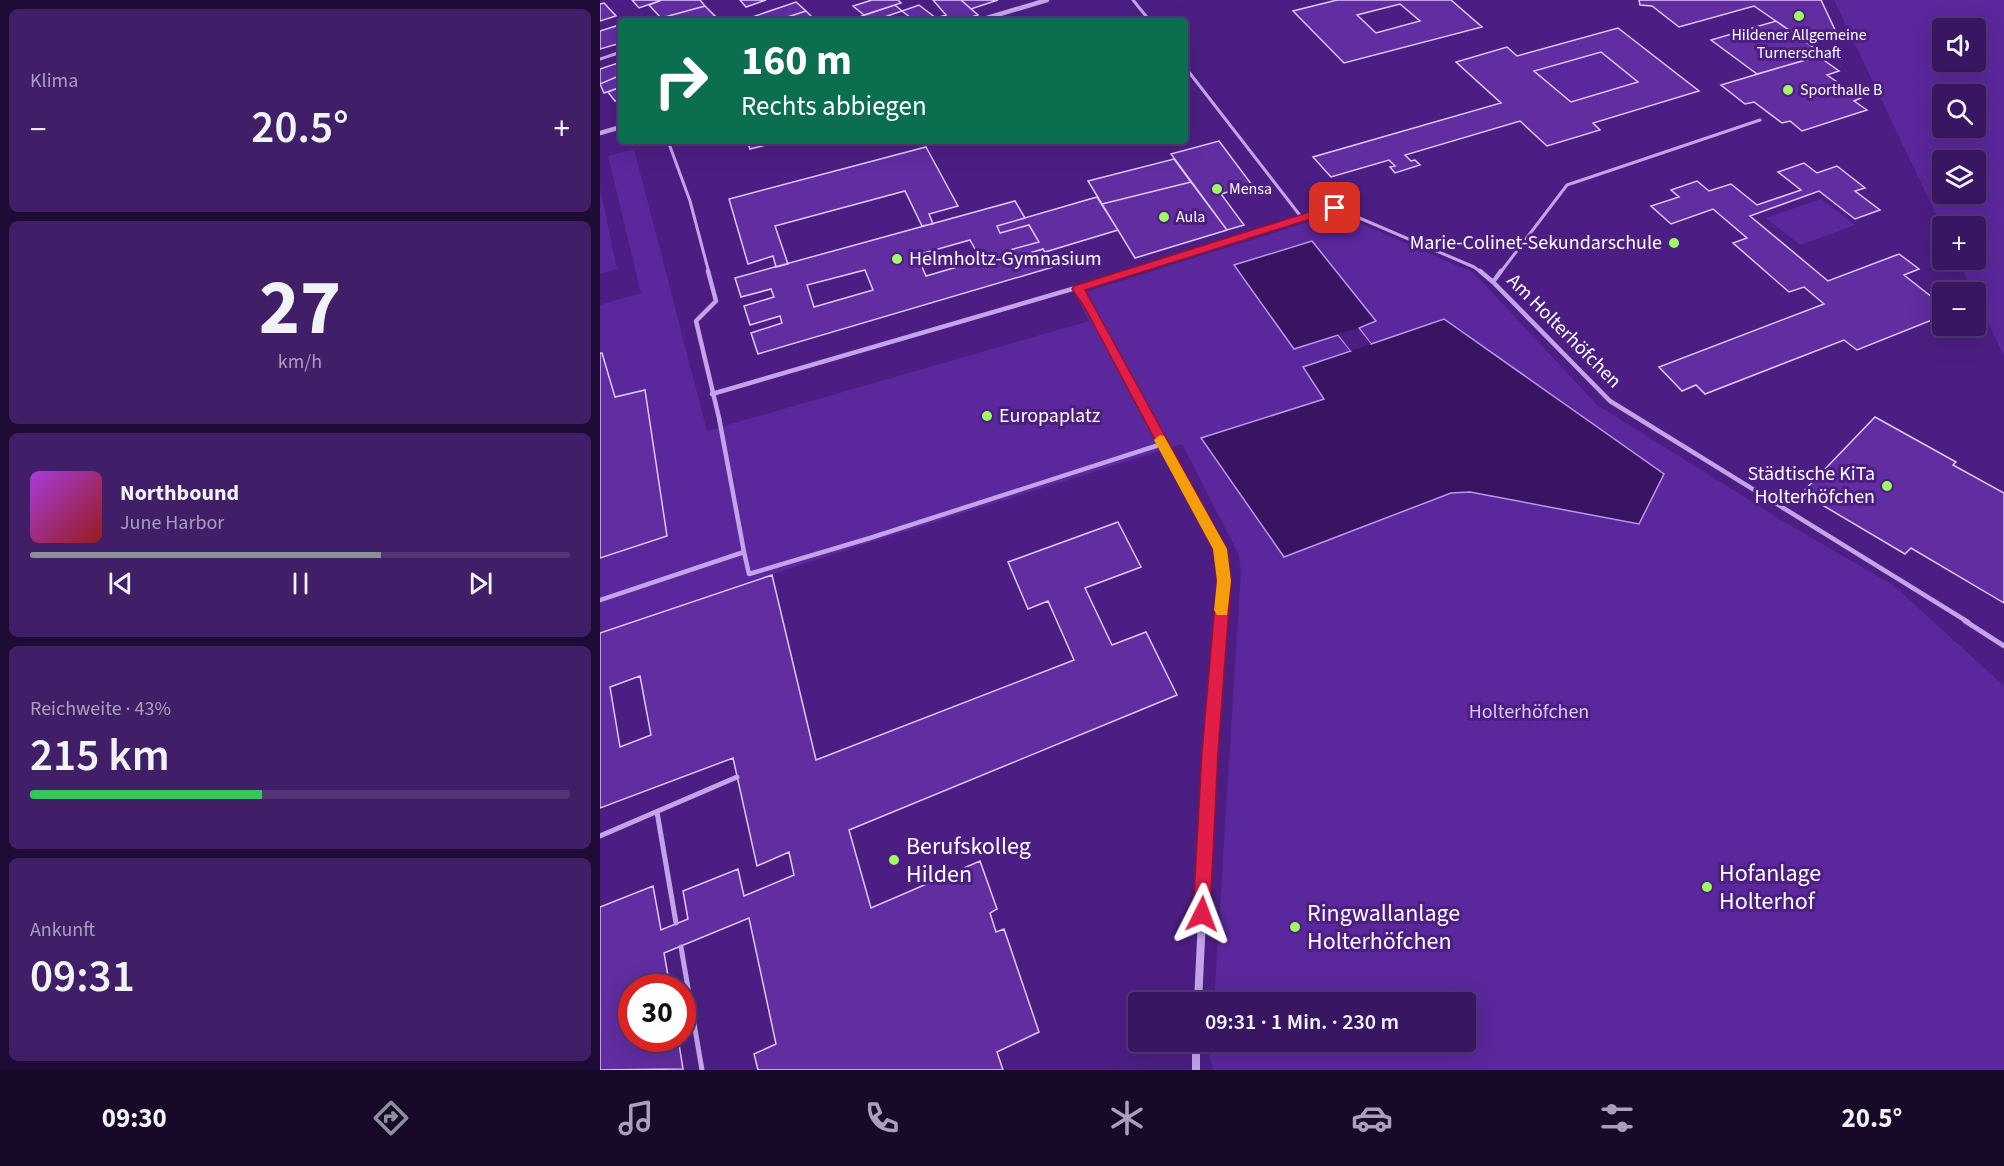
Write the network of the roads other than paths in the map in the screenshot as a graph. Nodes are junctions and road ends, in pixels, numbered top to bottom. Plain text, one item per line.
1 (1047, 0) edge
2 (1134, 0) edge
3 (987, 18) edge
4 (1148, 18) edge
5 (618, 53) edge
6 (600, 59) edge
7 (1188, 71) edge
8 (1760, 120) dead end
9 (618, 128) edge
10 (600, 133) edge
11 (669, 144) edge
12 (1302, 218) junction
13 (1493, 282) junction
14 (1078, 289) junction
15 (712, 394) junction
16 (1162, 444) junction
17 (744, 552) junction
18 (1224, 581) joint
19 (600, 600) edge
20 (2004, 646) edge
21 (737, 777) dead end
22 (657, 812) junction
23 (600, 836) edge
24 (676, 923) dead end
25 (681, 947) dead end
26 (1198, 992) edge
27 (1196, 1052) edge
28 (702, 1070) edge
29 (1196, 1070) edge

1 - 3 street
2 - 4 lane
5 - 6 lane
7 - 12 lane
8 - 13 lane
9 - 10 street
11 - 15 lane
12 - 13 lane, Am Holterhöfchen
12 - 14 lane, Am Holterhöfchen
13 - 20 lane, Am Holterhöfchen
14 - 15 lane, Am Holterhöfchen
14 - 16 lane
15 - 17 lane
16 - 17 lane
16 - 18 lane
17 - 19 lane
18 - 26 street
21 - 22 lane
22 - 23 lane
22 - 24 lane
25 - 28 lane
27 - 29 street

